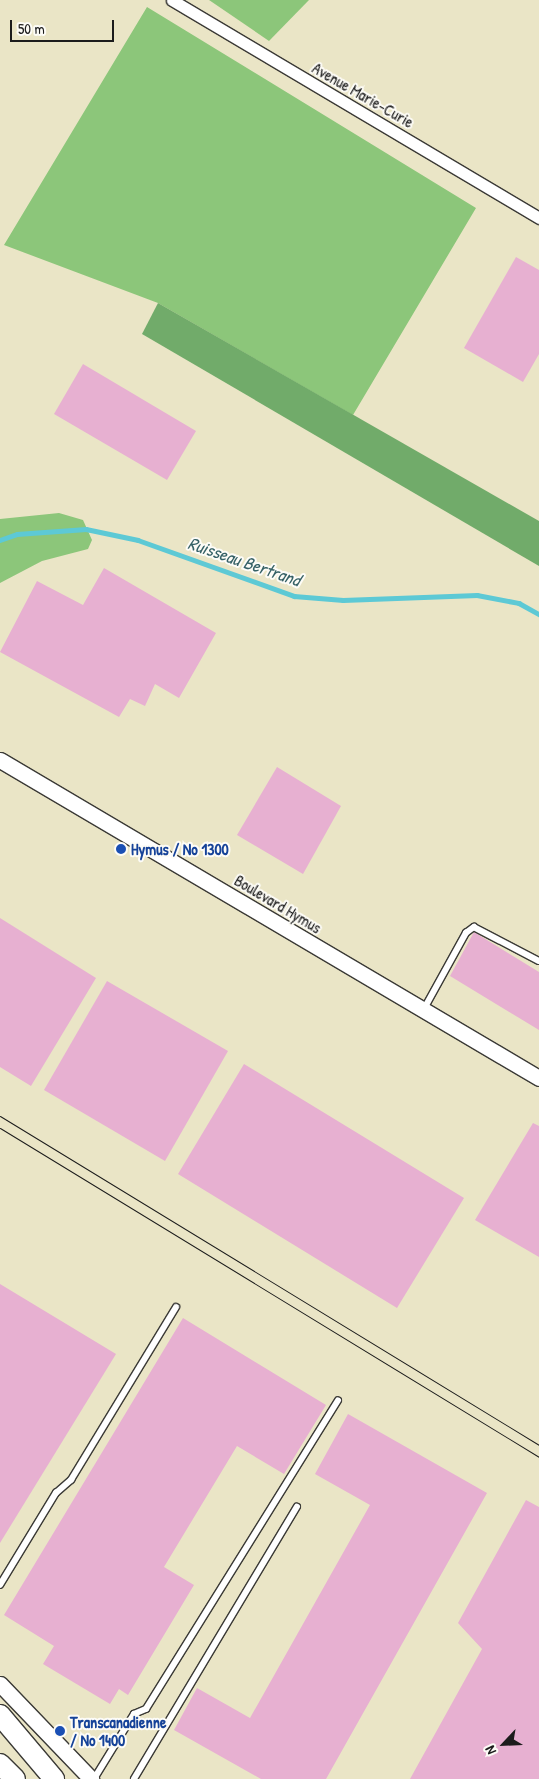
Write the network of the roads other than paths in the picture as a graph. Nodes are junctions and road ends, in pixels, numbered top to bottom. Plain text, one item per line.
1 (172, 0) edge
2 (539, 218) edge
3 (0, 760) edge
4 (539, 961) edge
5 (424, 1010) junction
6 (539, 1078) edge
7 (176, 1307) dead end
8 (338, 1400) dead end
9 (297, 1507) dead end
10 (0, 1585) edge
11 (0, 1684) edge
12 (0, 1715) edge
13 (0, 1764) edge
14 (15, 1779) edge
15 (54, 1779) edge
16 (93, 1779) edge
17 (134, 1779) edge

1 - 2 street, Avenue Marie-Curie
3 - 5 street, Boulevard Hymus
4 - 5 lane
5 - 6 street, Boulevard Hymus
7 - 10 lane
8 - 16 lane
9 - 17 lane
11 - 16 street
12 - 15 highway
13 - 14 highway

